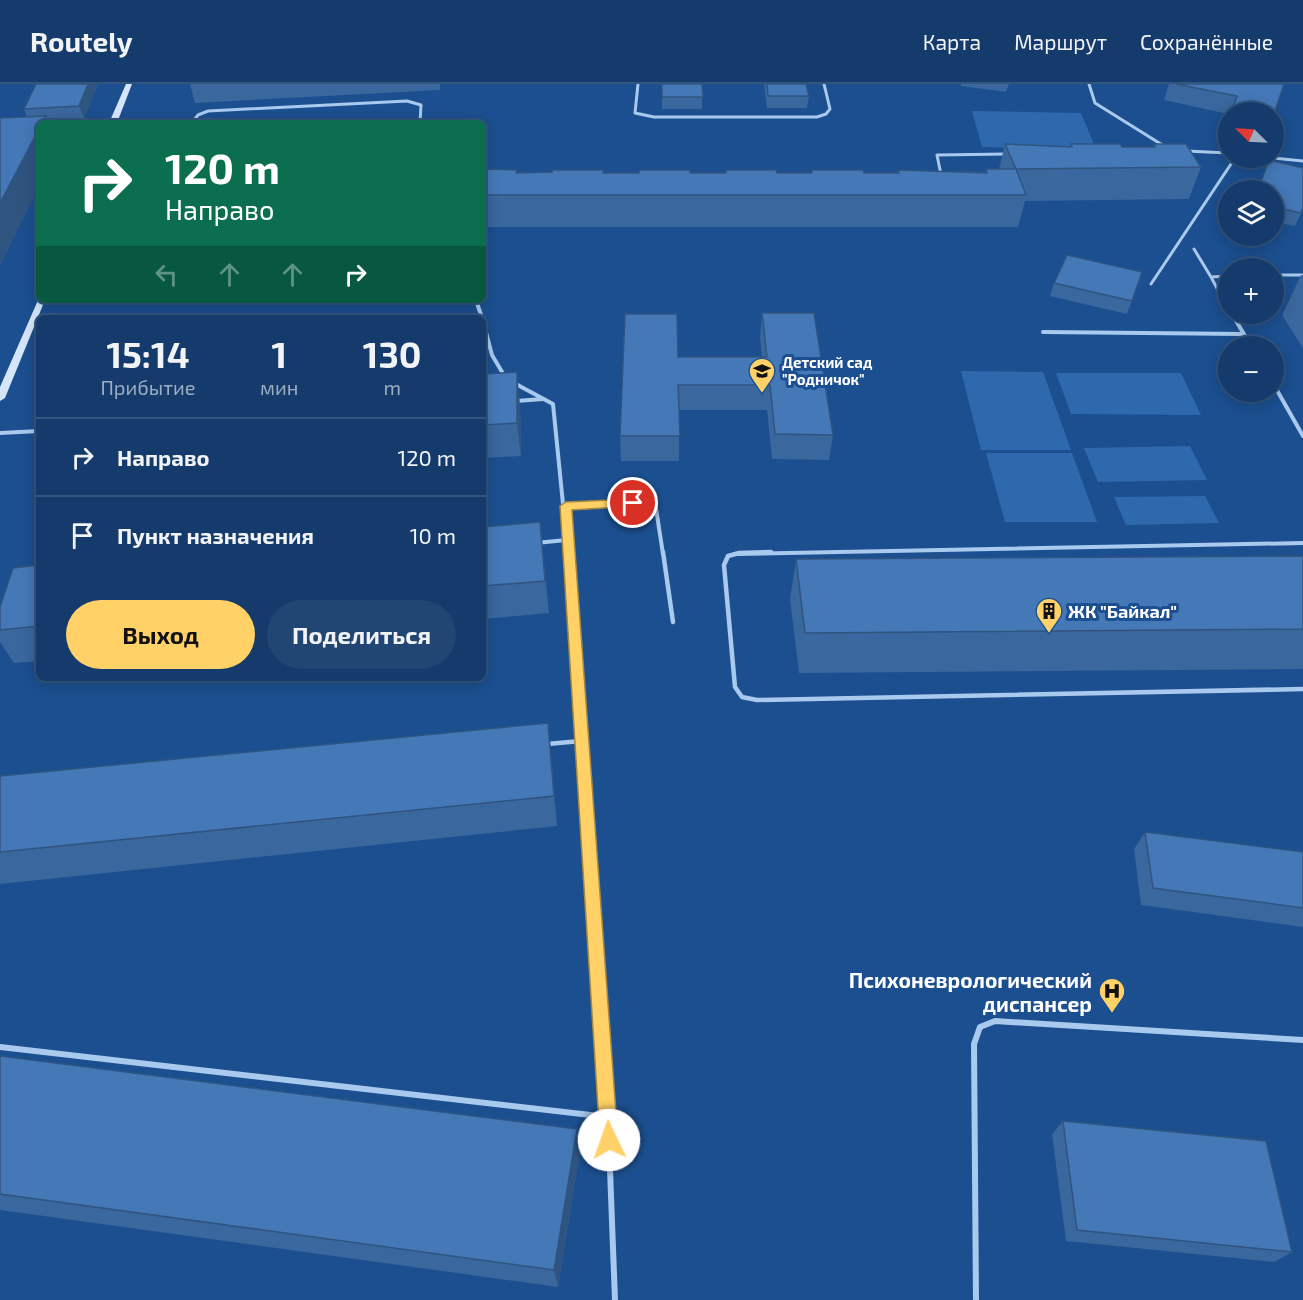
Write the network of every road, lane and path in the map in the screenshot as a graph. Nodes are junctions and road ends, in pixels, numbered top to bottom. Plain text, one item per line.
1 (129, 84) edge
2 (638, 84) edge
3 (824, 84) edge
4 (1089, 84) edge
5 (114, 120) edge
6 (193, 120) edge
7 (420, 120) edge
8 (1159, 151) edge
9 (1181, 151) edge
10 (1218, 153) edge
11 (1007, 154) edge
12 (1284, 159) edge
13 (1303, 161) edge
14 (1228, 168) edge
15 (941, 176) edge
16 (1194, 249) dead end
17 (1303, 274) edge
18 (1284, 275) edge
19 (1211, 277) junction
20 (1218, 277) edge
21 (1151, 284) dead end
22 (1218, 290) edge
23 (39, 303) edge
24 (1238, 324) edge
25 (1043, 332) dead end
26 (486, 334) edge
27 (1244, 334) joint
28 (0, 398) edge
29 (543, 399) junction
30 (513, 401) edge
31 (1284, 402) edge
32 (36, 431) edge
33 (0, 433) edge
34 (1303, 436) edge
35 (566, 506) junction
36 (566, 540) junction
37 (531, 543) edge
38 (1303, 543) edge
39 (673, 622) dead end
40 (1303, 689) edge
41 (581, 741) junction
42 (546, 744) edge
43 (1303, 1040) edge
44 (0, 1047) edge
45 (608, 1117) junction
46 (615, 1300) edge
47 (976, 1300) edge

1 - 5 street
2 - 3 lane
4 - 8 lane
6 - 7 lane
9 - 10 lane
11 - 15 lane
12 - 13 lane
14 - 21 lane
16 - 19 lane
17 - 18 lane
19 - 20 lane
19 - 22 lane
23 - 28 street
24 - 27 lane
25 - 27 lane
26 - 29 lane
29 - 30 lane
29 - 35 lane
31 - 34 lane
32 - 33 lane
35 - 36 lane
35 - 39 lane
36 - 37 lane
36 - 41 lane
38 - 40 lane
41 - 42 lane
41 - 45 lane
43 - 47 lane
44 - 45 lane
45 - 46 lane

